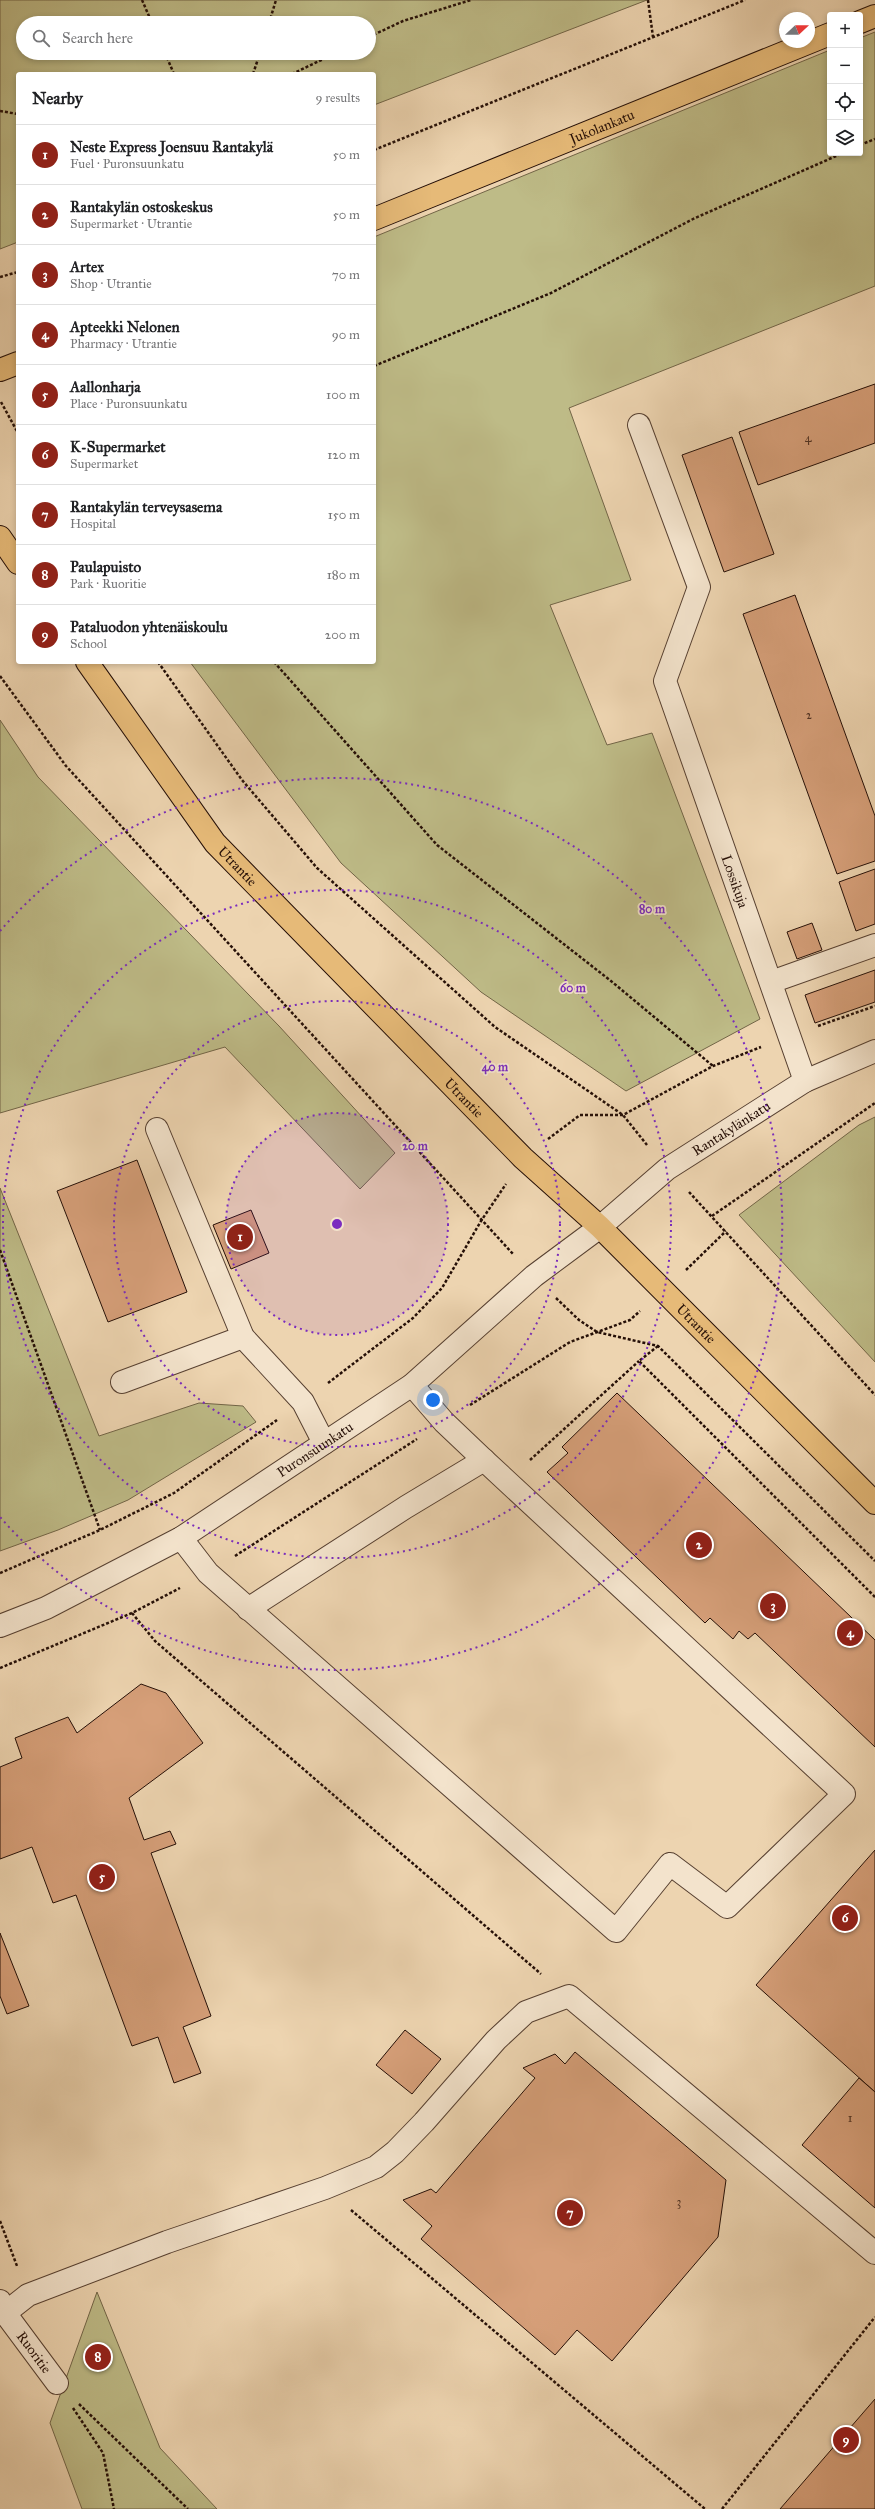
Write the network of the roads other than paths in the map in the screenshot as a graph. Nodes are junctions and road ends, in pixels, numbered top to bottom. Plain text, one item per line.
1 (875, 16) edge
2 (863, 21) edge
3 (827, 35) edge
4 (376, 218) edge
5 (16, 364) edge
6 (0, 370) edge
7 (639, 425) dead end
8 (0, 537) edge
9 (16, 560) edge
10 (88, 664) edge
11 (875, 945) edge
12 (770, 982) junction
13 (875, 1051) edge
14 (805, 1080) junction
15 (158, 1129) dead end
16 (600, 1227) junction
17 (243, 1337) junction
18 (122, 1382) dead end
19 (412, 1385) junction
20 (324, 1443) junction
21 (484, 1460) junction
22 (875, 1503) edge
23 (181, 1538) junction
24 (248, 1609) junction
25 (0, 1626) edge
26 (875, 2253) edge
27 (2, 2307) edge
28 (57, 2383) road end

1 - 2 main road
3 - 4 main road, Jukolankatu
5 - 6 main road
7 - 12 street, Lossikuja
8 - 9 main road
10 - 16 main road, Utrantie
11 - 12 street
12 - 14 street, Lossikuja
13 - 14 street, Rantakylänkatu
14 - 16 street, Rantakylänkatu
15 - 17 street
16 - 19 street, Puronsuunkatu
16 - 22 main road, Utrantie
17 - 18 street
17 - 20 street
19 - 20 street, Puronsuunkatu
19 - 21 street
20 - 23 street, Puronsuunkatu
21 - 24 street
21 - 24 street
23 - 24 street
23 - 25 street, Puronsuunkatu
26 - 27 street
27 - 28 street, Ruoritie

